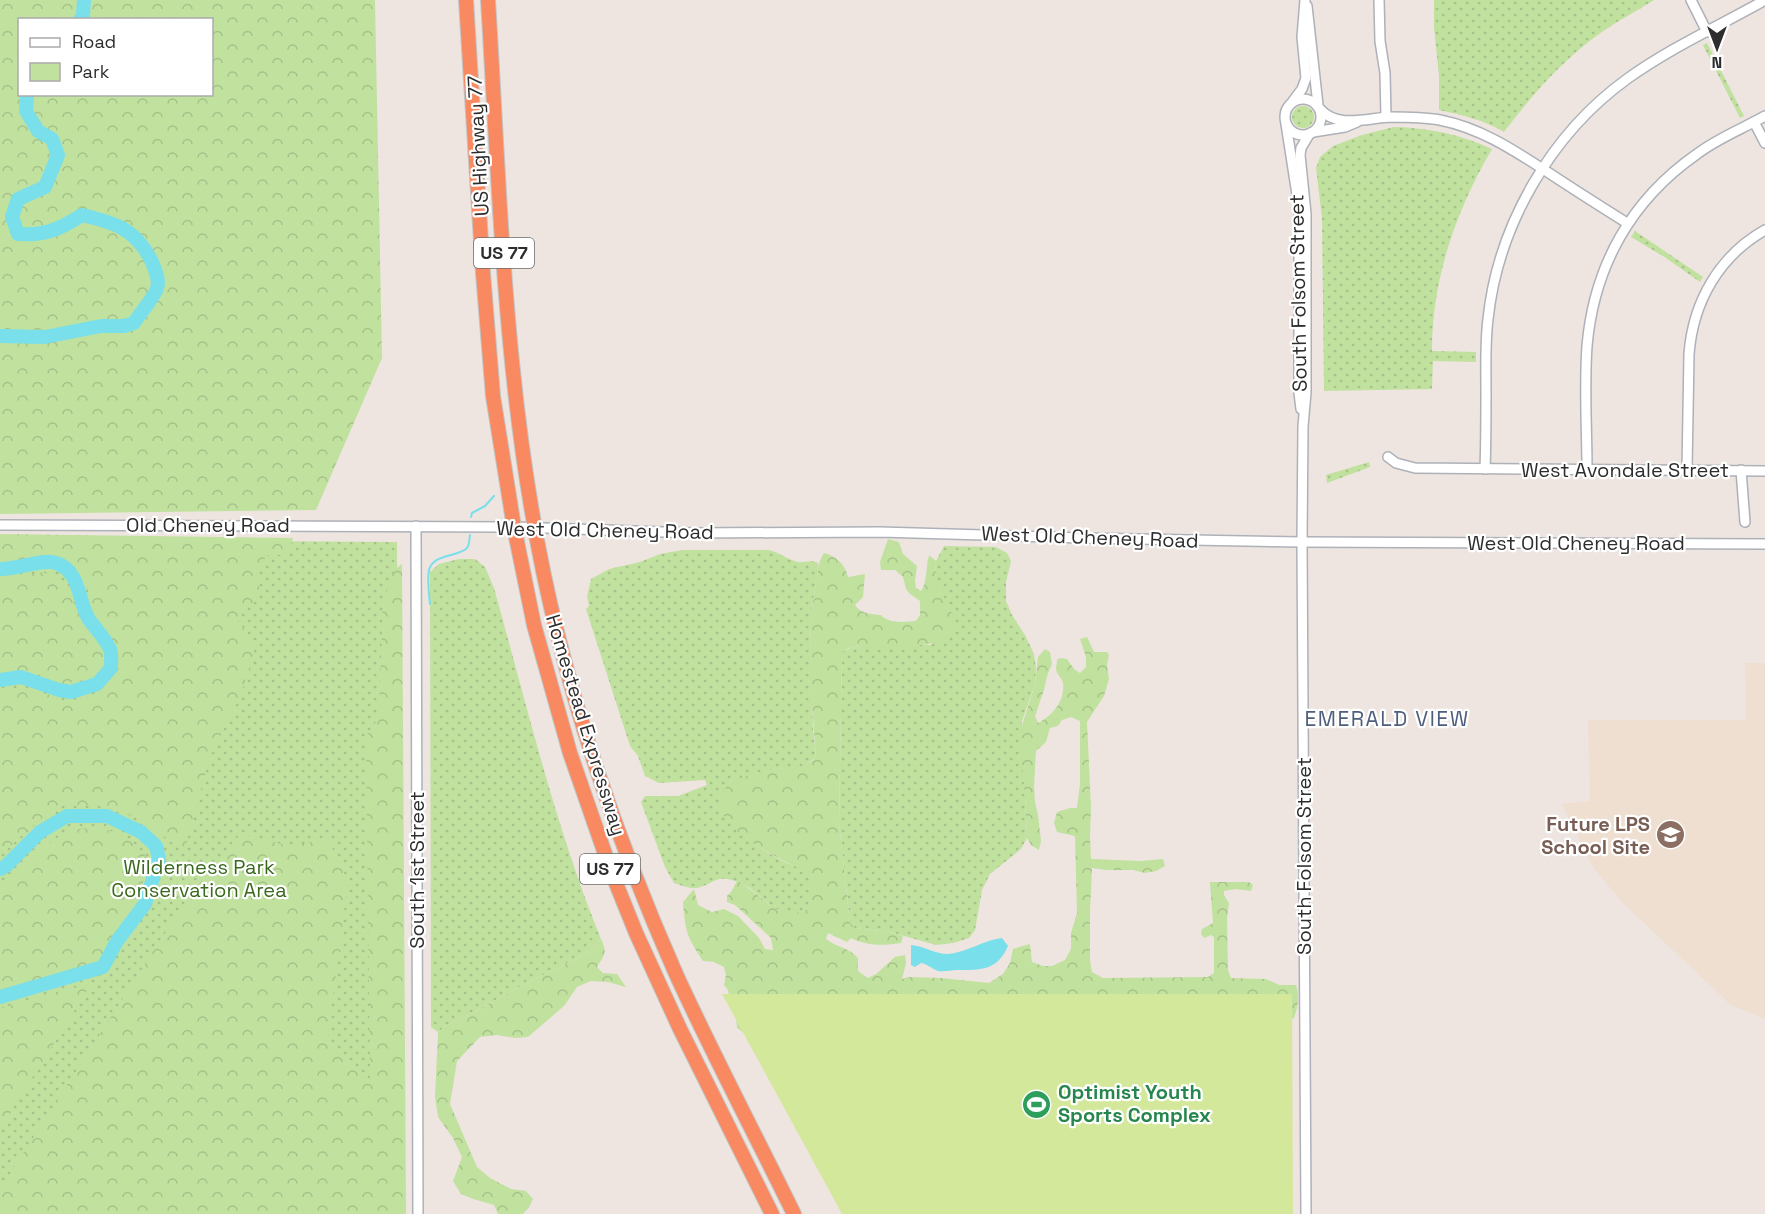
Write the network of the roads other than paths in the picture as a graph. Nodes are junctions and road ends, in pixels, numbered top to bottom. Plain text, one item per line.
1 (466, 0) edge
2 (488, 0) edge
3 (1305, 0) edge
4 (1380, 0) edge
5 (1691, 0) edge
6 (1765, 0) edge
7 (1707, 32) junction
8 (1292, 102) junction
9 (1319, 107) junction
10 (1765, 116) edge
11 (1386, 117) junction
12 (1359, 121) junction
13 (1754, 122) junction
14 (1286, 124) junction
15 (1312, 133) junction
16 (1765, 143) edge
17 (1542, 169) junction
18 (1627, 224) junction
19 (1765, 230) edge
20 (1303, 426) junction
21 (1388, 457) dead end
22 (1485, 468) junction
23 (1587, 470) junction
24 (1687, 470) junction
25 (1741, 471) junction
26 (1765, 471) edge
27 (510, 501) joint
28 (531, 505) joint
29 (1745, 522) dead end
30 (0, 525) edge
31 (416, 526) junction
32 (514, 527) junction
33 (535, 528) junction
34 (1302, 542) junction
35 (1765, 544) edge
36 (418, 1214) edge
37 (772, 1214) edge
38 (794, 1214) edge
39 (1306, 1214) edge

1 - 27 highway, US Highway 77 / US 77
2 - 28 highway, US Highway 77 / US 77
3 - 8 street
3 - 9 street
4 - 11 street
5 - 7 street
6 - 7 street
7 - 17 street
8 - 9 street
8 - 14 street
9 - 12 street
9 - 15 street
10 - 13 street
11 - 12 street
11 - 17 street
12 - 15 street
13 - 16 street
13 - 18 street
14 - 15 street
14 - 20 street, South Folsom Street
15 - 20 street, South Folsom Street
17 - 18 street
17 - 22 street
18 - 23 street
19 - 24 street
20 - 34 street, South Folsom Street
21 - 22 street, West Avondale Street
22 - 23 street, West Avondale Street
23 - 24 street, West Avondale Street
24 - 25 street, West Avondale Street
25 - 26 street, West Avondale Street
25 - 29 street
27 - 32 highway, Homestead Expressway / US 77
28 - 33 highway, Homestead Expressway / US 77
30 - 31 street, Old Cheney Road
31 - 32 street, West Old Cheney Road
31 - 36 street, South 1st Street
32 - 33 street, West Old Cheney Road
32 - 37 highway, Homestead Expressway / US 77
33 - 34 street, West Old Cheney Road
33 - 38 highway, Homestead Expressway / US 77
34 - 35 street, West Old Cheney Road
34 - 39 street, South Folsom Street

